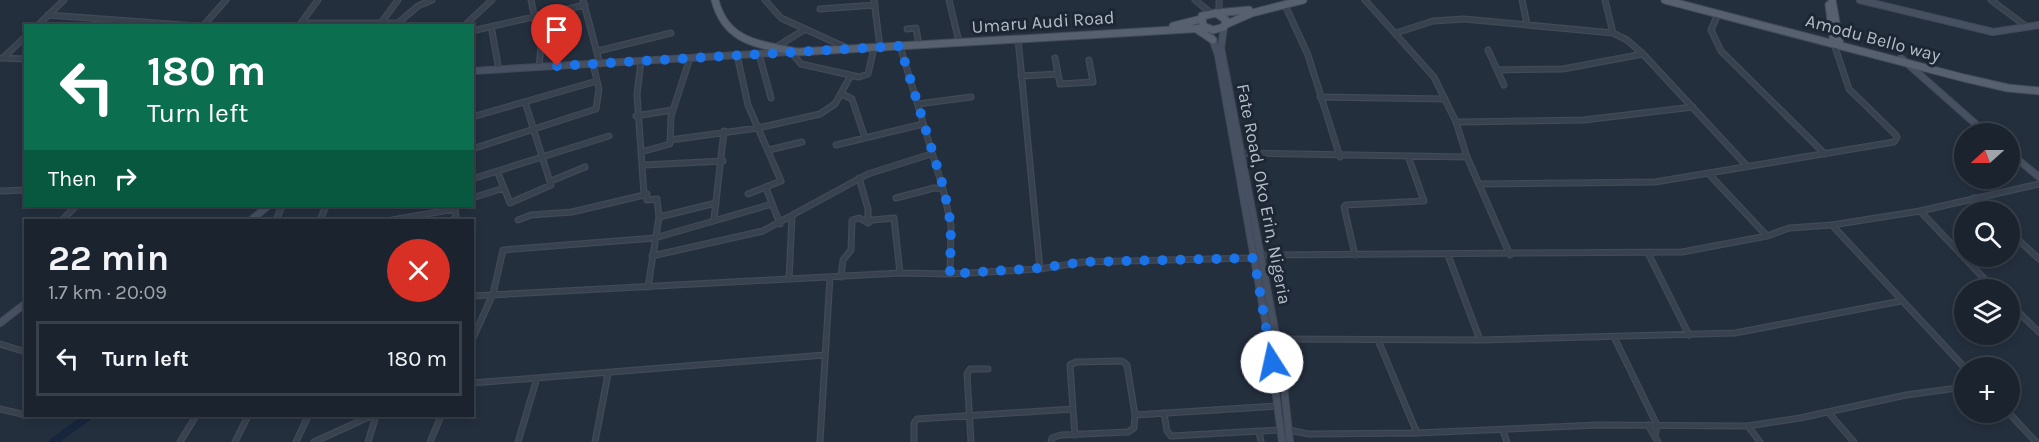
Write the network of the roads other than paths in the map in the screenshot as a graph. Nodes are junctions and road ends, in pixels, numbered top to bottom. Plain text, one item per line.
1 (64, 0) edge
2 (226, 0) edge
3 (318, 0) edge
4 (398, 0) edge
5 (432, 0) edge
6 (492, 0) edge
7 (531, 0) edge
8 (715, 0) edge
9 (765, 0) edge
10 (949, 0) edge
11 (1219, 0) edge
12 (1303, 0) edge
13 (1365, 0) edge
14 (1522, 0) edge
15 (1605, 0) edge
16 (1665, 0) edge
17 (1677, 0) edge
18 (1830, 0) edge
19 (1860, 0) edge
20 (1991, 0) edge
21 (1195, 1) edge
22 (874, 2) edge
23 (1287, 2) edge
24 (584, 3) edge
25 (820, 9) dead end
26 (1215, 13) junction
27 (1718, 14) junction
28 (48, 15) junction
29 (535, 17) junction
30 (1202, 18) junction
31 (381, 23) junction
32 (39, 24) edge
33 (170, 24) edge
34 (205, 24) edge
35 (301, 24) edge
36 (466, 24) edge
37 (1527, 24) junction
38 (2039, 25) edge
39 (1226, 26) junction
40 (2027, 27) junction
41 (1164, 28) junction
42 (1206, 28) junction
43 (907, 29) dead end
44 (1196, 29) junction
45 (804, 30) junction
46 (492, 31) dead end
47 (474, 32) edge
48 (671, 33) dead end
49 (1396, 33) junction
50 (1613, 33) junction
51 (24, 38) edge
52 (1018, 38) junction
53 (1213, 40) junction
54 (959, 42) junction
55 (1836, 43) junction
56 (919, 45) junction
57 (900, 46) junction
58 (776, 47) junction
59 (877, 47) junction
60 (849, 50) junction
61 (1488, 50) dead end
62 (598, 51) junction
63 (794, 52) junction
64 (759, 54) junction
65 (1643, 54) junction
66 (737, 55) junction
67 (2, 56) edge
68 (24, 57) edge
69 (1221, 57) junction
70 (690, 58) junction
71 (1055, 58) dead end
72 (1089, 60) dead end
73 (1902, 60) junction
74 (641, 61) junction
75 (592, 64) junction
76 (600, 64) junction
77 (539, 68) junction
78 (499, 70) junction
79 (1497, 70) junction
80 (474, 71) edge
81 (1058, 74) junction
82 (850, 76) junction
83 (1021, 76) junction
84 (597, 81) junction
85 (1504, 85) dead end
86 (2039, 88) edge
87 (843, 94) junction
88 (971, 97) dead end
89 (1320, 97) junction
90 (771, 98) dead end
91 (1445, 99) junction
92 (525, 102) junction
93 (918, 104) junction
94 (1693, 107) junction
95 (672, 110) junction
96 (474, 116) edge
97 (636, 116) junction
98 (1456, 122) junction
99 (1974, 123) edge
100 (923, 124) junction
101 (533, 128) junction
102 (758, 128) junction
103 (724, 131) junction
104 (609, 136) dead end
105 (865, 138) junction
106 (670, 140) junction
107 (801, 142) dead end
108 (836, 146) dead end
109 (474, 148) edge
110 (769, 150) junction
111 (641, 152) junction
112 (1240, 153) junction
113 (931, 154) junction
114 (1825, 154) junction
115 (1408, 156) junction
116 (1340, 157) junction
117 (1467, 157) junction
118 (542, 158) junction
119 (723, 161) junction
120 (2020, 161) edge
121 (644, 165) junction
122 (1747, 165) junction
123 (585, 167) dead end
124 (498, 173) junction
125 (1708, 173) junction
126 (2039, 177) edge
127 (859, 178) junction
128 (474, 179) edge
129 (551, 181) junction
130 (1479, 184) junction
131 (2039, 184) edge
132 (504, 188) junction
133 (766, 188) junction
134 (944, 189) junction
135 (24, 190) edge
136 (0, 191) edge
137 (748, 194) dead end
138 (644, 195) junction
139 (474, 197) edge
140 (896, 198) dead end
141 (1974, 198) junction
142 (1977, 201) edge
143 (716, 203) junction
144 (772, 204) junction
145 (75, 207) edge
146 (267, 207) edge
147 (456, 207) edge
148 (1920, 211) junction
149 (659, 217) junction
150 (792, 217) junction
151 (63, 219) edge
152 (252, 219) edge
153 (397, 219) edge
154 (714, 219) junction
155 (518, 220) dead end
156 (868, 223) junction
157 (780, 224) junction
158 (1832, 225) junction
159 (1767, 236) junction
160 (655, 238) junction
161 (2020, 241) edge
162 (1648, 253) junction
163 (1355, 255) junction
164 (1448, 255) junction
165 (1510, 255) junction
166 (652, 256) junction
167 (1257, 257) junction
168 (2039, 259) edge
169 (1040, 268) junction
170 (900, 273) junction
171 (950, 274) junction
172 (830, 277) junction
173 (841, 277) junction
174 (789, 279) junction
175 (1985, 279) edge
176 (648, 287) junction
177 (474, 296) edge
178 (493, 296) junction
179 (1901, 301) junction
180 (24, 305) edge
181 (2020, 314) edge
182 (0, 323) edge
183 (2039, 332) edge
184 (1689, 335) junction
185 (474, 336) edge
186 (1277, 338) junction
187 (1614, 338) junction
188 (1268, 339) junction
189 (1378, 340) junction
190 (1480, 340) junction
191 (0, 344) edge
192 (24, 351) edge
193 (825, 355) junction
194 (1954, 357) edge
195 (988, 369) dead end
196 (608, 374) junction
197 (537, 378) junction
198 (474, 383) edge
199 (1954, 388) edge
200 (1278, 406) junction
201 (0, 409) edge
202 (1073, 409) junction
203 (1828, 412) junction
204 (1164, 413) junction
205 (24, 415) edge
206 (1135, 415) junction
207 (969, 416) junction
208 (195, 417) edge
209 (248, 417) edge
210 (308, 417) edge
211 (369, 417) edge
212 (376, 417) edge
213 (441, 417) edge
214 (2018, 423) edge
215 (1658, 424) junction
216 (1648, 425) junction
217 (1748, 426) junction
218 (1281, 430) junction
219 (1289, 430) junction
220 (1259, 431) junction
221 (1503, 431) junction
222 (1417, 433) junction
223 (1075, 435) junction
224 (1656, 439) edge
225 (180, 442) edge
226 (235, 442) edge
227 (296, 442) edge
228 (314, 442) edge
229 (368, 442) edge
230 (430, 442) edge
231 (518, 442) edge
232 (596, 442) edge
233 (820, 442) edge
234 (914, 442) edge
235 (971, 442) edge
236 (1051, 442) edge
237 (1261, 442) edge
238 (1282, 442) edge
239 (1290, 442) edge
240 (1508, 442) edge
241 (1760, 442) edge
242 (1854, 442) edge
243 (2036, 442) edge

1 - 28 street
2 - 34 street
3 - 35 street
4 - 31 street
5 - 31 street
6 - 36 street
7 - 29 street
8 - 58 main road, Umaru Audi Road
9 - 45 street
10 - 54 street
11 - 26 street
12 - 23 main road
13 - 49 street
14 - 37 street
15 - 50 street
16 - 27 main road, Amodu Bello way
17 - 55 main road, Amodu Bello way
18 - 55 main road
19 - 40 street
20 - 40 street
21 - 26 street
21 - 30 street
22 - 25 street
22 - 59 street
23 - 26 main road
23 - 39 main road
23 - 89 street
24 - 29 street
24 - 62 street
26 - 30 main road
26 - 39 main road
27 - 55 main road, Amodu Bello way
27 - 114 street
28 - 32 street
28 - 33 street
29 - 47 street
29 - 77 street
30 - 41 main road
30 - 42 main road
31 - 35 street
37 - 49 street
37 - 50 street
38 - 40 street
39 - 42 main road
39 - 69 street
41 - 44 main road
41 - 52 main road, Umaru Audi Road
42 - 44 main road
42 - 53 street
43 - 56 street
44 - 53 main road
45 - 58 street
45 - 60 street
46 - 78 street
48 - 62 street
49 - 91 street
50 - 65 street
51 - 67 street
52 - 54 main road, Umaru Audi Road
52 - 83 street
53 - 69 street
54 - 56 main road, Umaru Audi Road
55 - 73 main road, Amodu Bello way
55 - 114 street
56 - 57 main road, Umaru Audi Road
57 - 59 main road, Umaru Audi Road
57 - 93 street
58 - 63 main road, Umaru Audi Road
59 - 60 main road, Umaru Audi Road
59 - 82 street
60 - 63 main road, Umaru Audi Road
61 - 79 street
62 - 76 street
63 - 64 street
63 - 82 street
64 - 66 street
64 - 90 street
65 - 79 street
65 - 94 street
66 - 70 street
66 - 102 street
67 - 68 street
69 - 112 street, Fate Road, Oko Erin, Nigeria
69 - 167 street, Fate Road, Oko Erin, Nigeria
70 - 74 street
70 - 95 street
71 - 81 street
72 - 81 street
73 - 86 main road, Amodu Bello way
73 - 99 street
74 - 76 street
74 - 97 street
75 - 76 street
75 - 77 street
75 - 84 street
77 - 78 street
78 - 80 street
79 - 85 street
81 - 83 street
82 - 87 street
83 - 169 street
84 - 92 street
84 - 101 street
87 - 102 street
87 - 105 street
88 - 93 street
89 - 91 street
89 - 116 street
91 - 98 street
92 - 96 street
92 - 101 street
93 - 100 street
94 - 98 street
94 - 122 street
95 - 97 street
95 - 106 street
97 - 111 street
98 - 117 street
100 - 105 street
100 - 113 street
101 - 109 street
101 - 118 street
102 - 103 street
102 - 110 street
103 - 106 street
103 - 119 street
104 - 118 street
105 - 108 street
106 - 111 street
107 - 110 street
110 - 133 street
111 - 121 street
112 - 116 street
112 - 167 street, Fate Road, Oko Erin, Nigeria
113 - 127 street
113 - 134 street
114 - 122 street
115 - 116 street
115 - 117 street
115 - 163 street
117 - 130 street
118 - 124 street
118 - 129 street
119 - 121 street
119 - 143 street
120 - 126 street
121 - 138 street
122 - 125 street
123 - 129 street
124 - 128 street
124 - 132 street
125 - 130 street
125 - 159 street
127 - 150 street
127 - 156 street
129 - 132 street
130 - 165 street
131 - 141 street
132 - 139 street
133 - 137 street
133 - 144 street
134 - 140 street
134 - 171 street
135 - 136 street
138 - 149 street
138 - 155 street
141 - 142 street
141 - 148 street
143 - 149 street
143 - 154 street
144 - 154 street
144 - 157 street
145 - 151 street
146 - 152 street
147 - 153 street
148 - 158 street
148 - 175 street
149 - 160 street
150 - 157 street
150 - 174 street
154 - 160 street
156 - 170 street
156 - 173 street
157 - 166 street
158 - 159 street
158 - 179 street
159 - 162 street
160 - 166 street
160 - 178 street
161 - 168 street
162 - 165 street
162 - 184 street
163 - 164 street
163 - 167 street
164 - 165 street
164 - 190 street
166 - 176 street
167 - 169 street
167 - 186 street, Fate Road, Oko Erin, Nigeria
167 - 188 street, Fate Road, Oko Erin, Nigeria
169 - 171 street
170 - 171 street
170 - 173 street
172 - 173 street
172 - 174 street
172 - 193 street
174 - 176 street
176 - 178 street
177 - 178 street
178 - 185 street
179 - 184 street
179 - 194 street
180 - 182 street
181 - 183 street
184 - 187 street
186 - 188 street
186 - 189 street
186 - 219 street, Fate Road, Oko Erin, Nigeria
187 - 190 street
187 - 215 street
188 - 200 street, Fate Road, Oko Erin, Nigeria
189 - 190 street
189 - 222 street
191 - 192 street
193 - 196 street
193 - 233 street
195 - 207 street
196 - 197 street
196 - 232 street
197 - 198 street
197 - 231 street
199 - 203 street
200 - 204 street
200 - 218 street, Fate Road, Oko Erin, Nigeria
201 - 205 street
202 - 206 street
202 - 207 street
202 - 223 street
203 - 217 street
203 - 242 street
204 - 206 street
204 - 220 street
206 - 223 street
207 - 234 street
207 - 235 street
208 - 225 street
209 - 226 street
210 - 227 street
211 - 228 street
212 - 229 street
213 - 230 street
214 - 243 street
215 - 216 street
215 - 217 street
215 - 224 street
216 - 221 street
216 - 224 street
217 - 241 street
218 - 220 street
218 - 238 street, Fate Road, Oko Erin, Nigeria
219 - 222 street
219 - 239 street, Fate Road, Oko Erin, Nigeria
220 - 237 street
221 - 222 street
221 - 240 street
223 - 236 street

